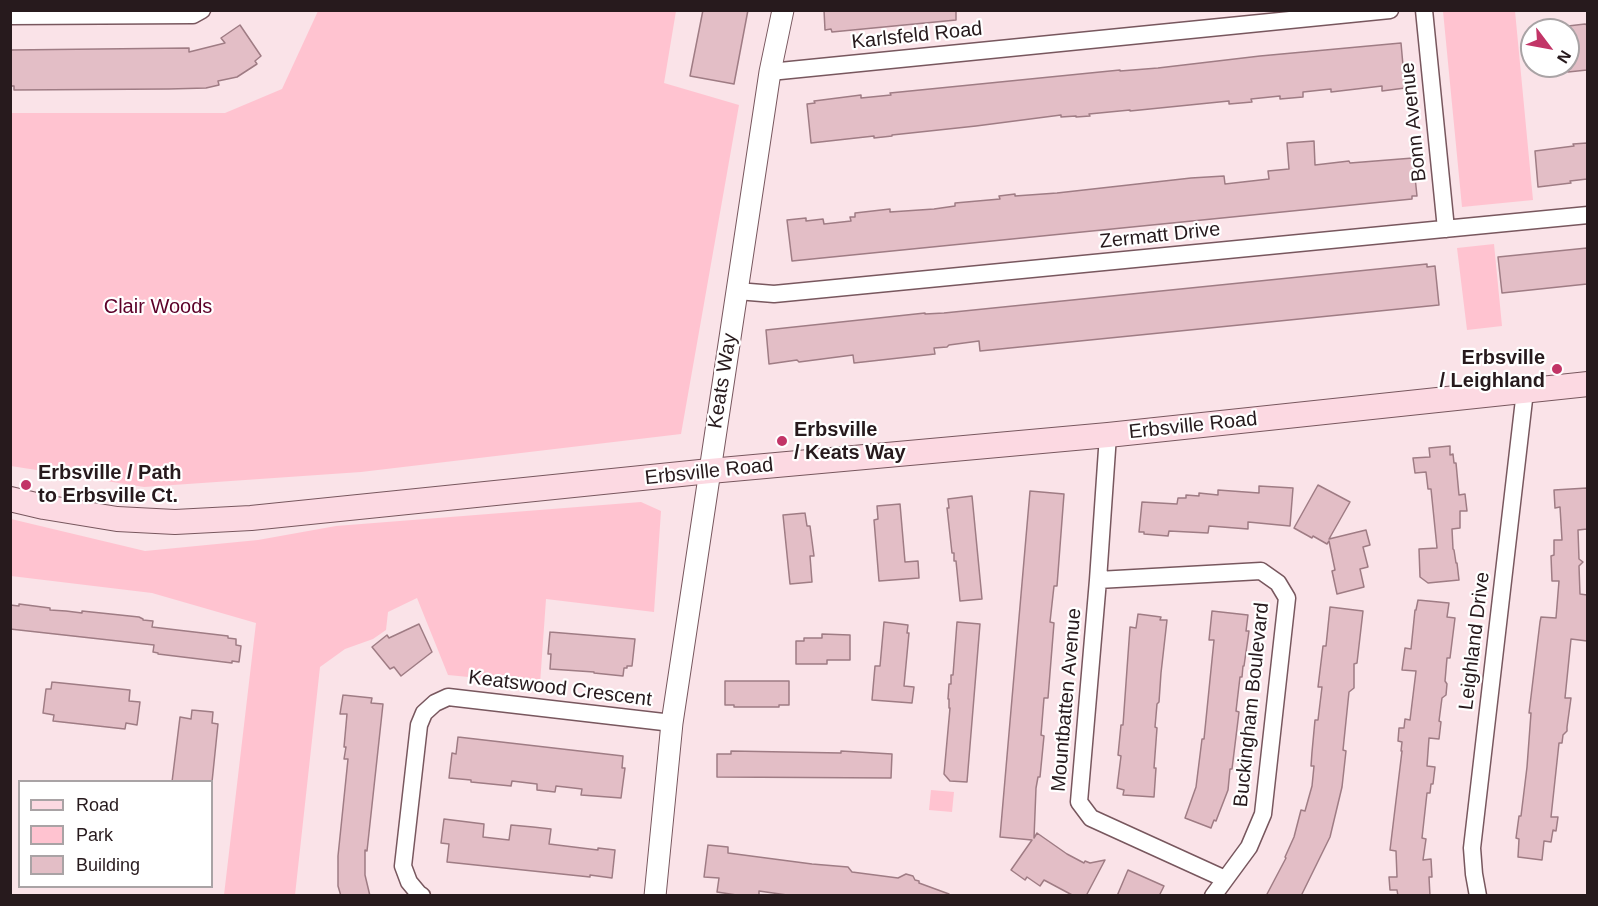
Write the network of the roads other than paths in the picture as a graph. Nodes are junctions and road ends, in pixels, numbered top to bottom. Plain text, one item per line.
1 (202, 10) edge
2 (783, 10) edge
3 (1390, 10) edge
4 (1424, 10) edge
5 (10, 16) edge
6 (770, 72) junction
7 (1587, 216) edge
8 (1446, 229) junction
9 (737, 291) junction
10 (1587, 384) edge
11 (1525, 391) junction
12 (1108, 435) junction
13 (710, 471) junction
14 (10, 499) edge
15 (1098, 580) junction
16 (672, 723) junction
17 (1225, 879) junction
18 (422, 896) edge
19 (655, 896) edge
20 (1213, 896) edge
21 (1478, 896) edge

1 - 5 street
2 - 6 street, Keats Way
3 - 6 street, Karlsfeld Road
4 - 8 street, Bonn Avenue
6 - 9 street, Keats Way
7 - 8 street, Zermatt Drive
8 - 9 street, Zermatt Drive
9 - 13 street, Keats Way
10 - 11 main road, Erbsville Road
11 - 12 main road, Erbsville Road
11 - 21 street, Leighland Drive
12 - 13 main road, Erbsville Road
12 - 15 street, Mountbatten Avenue
13 - 14 main road, Erbsville Road
13 - 16 street, Keats Way
15 - 17 street, Mountbatten Avenue
15 - 17 street, Buckingham Boulevard
16 - 18 street, Keatswood Crescent
16 - 19 street, Keats Way
17 - 20 street, Buckingham Boulevard

